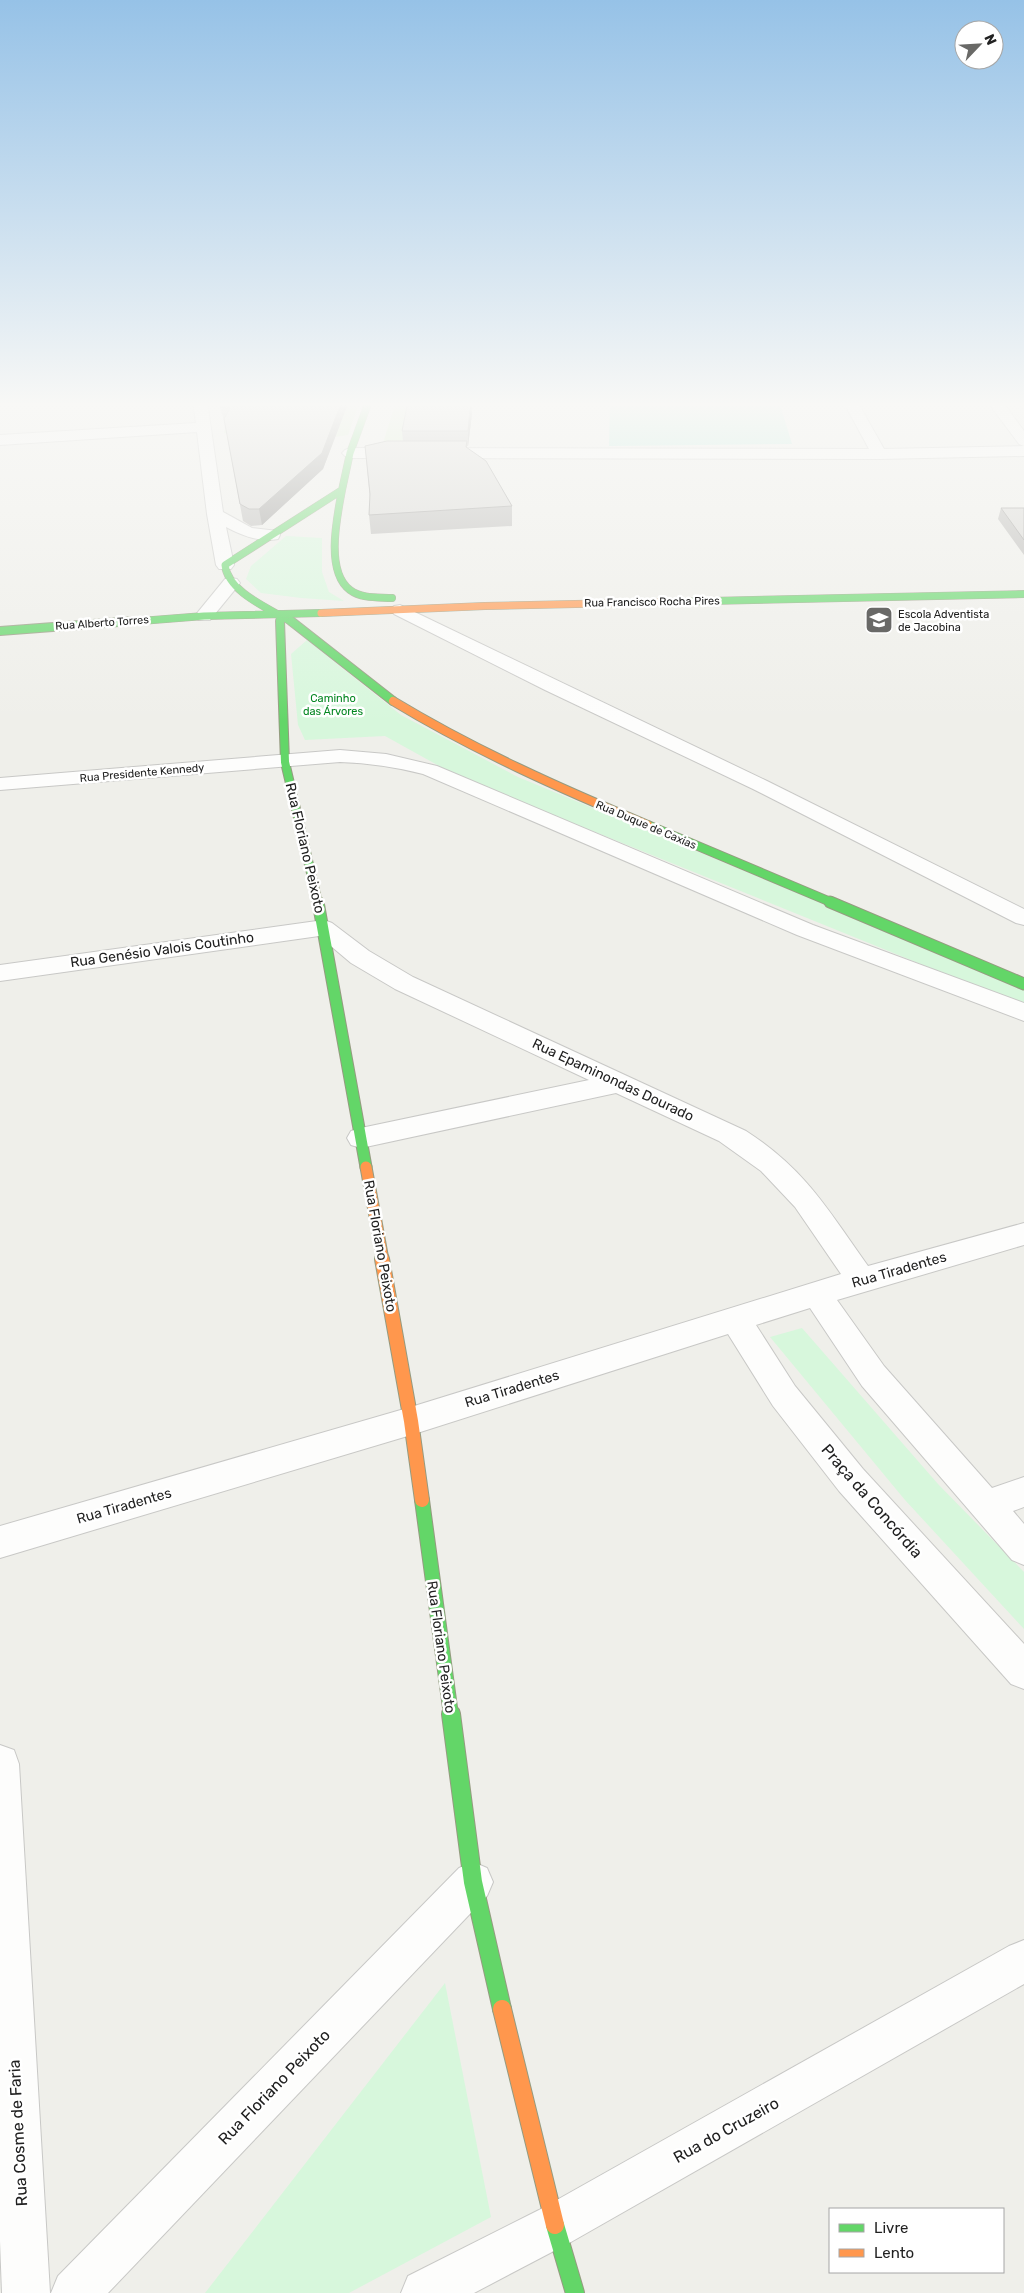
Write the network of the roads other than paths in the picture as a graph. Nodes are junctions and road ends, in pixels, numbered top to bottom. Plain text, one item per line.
1 (214, 508) edge
2 (315, 508) edge
3 (339, 508) edge
4 (215, 514) junction
5 (272, 536) junction
6 (225, 566) junction
7 (231, 583) junction
8 (1024, 594) edge
9 (485, 606) junction
10 (400, 610) junction
11 (280, 614) junction
12 (204, 616) junction
13 (0, 631) edge
14 (285, 762) junction
15 (0, 784) edge
16 (1024, 918) edge
17 (324, 928) junction
18 (0, 973) edge
19 (1024, 984) edge
20 (1024, 1012) edge
21 (617, 1083) junction
22 (361, 1138) junction
23 (1024, 1234) edge
24 (861, 1280) junction
25 (817, 1295) junction
26 (735, 1319) junction
27 (410, 1421) junction
28 (1024, 1492) edge
29 (986, 1504) junction
30 (0, 1542) edge
31 (1024, 1549) edge
32 (1018, 1653) edge
33 (0, 1764) edge
34 (473, 1882) junction
35 (1024, 1961) edge
36 (555, 2226) junction
37 (26, 2293) edge
38 (75, 2293) edge
39 (425, 2293) edge
40 (575, 2293) edge

1 - 4 street
2 - 5 street
3 - 9 street
4 - 5 street
4 - 6 street
5 - 6 street
6 - 7 street
7 - 11 street
7 - 12 street
8 - 9 street, Rua Francisco Rocha Pires
9 - 10 street, Rua Francisco Rocha Pires
10 - 11 street, Rua Francisco Rocha Pires
10 - 16 street
11 - 12 street, Rua Francisco Rocha Pires
11 - 14 street, Rua Floriano Peixoto
11 - 19 street, Rua Duque de Caxias
12 - 13 street, Rua Alberto Torres
14 - 15 street, Rua Presidente Kennedy
14 - 17 street, Rua Floriano Peixoto
14 - 20 street
17 - 18 street, Rua Genésio Valois Coutinho
17 - 21 street, Rua Epaminondas Dourado
17 - 22 street, Rua Floriano Peixoto
21 - 22 street
21 - 24 street, Rua Epaminondas Dourado
22 - 27 street, Rua Floriano Peixoto
23 - 24 street, Rua Tiradentes
24 - 25 street, Rua Tiradentes
25 - 26 street, Rua Tiradentes
25 - 29 street
26 - 27 street, Rua Tiradentes
26 - 32 street, Praça da Concórdia
27 - 30 street, Rua Tiradentes
27 - 34 street, Rua Floriano Peixoto
28 - 29 street
29 - 31 street
33 - 37 street, Rua Cosme de Faria
34 - 36 street, Rua Floriano Peixoto
34 - 38 street, Rua Floriano Peixoto
35 - 36 street, Rua do Cruzeiro
36 - 39 street, Rua do Cruzeiro
36 - 40 street, Rua Floriano Peixoto

